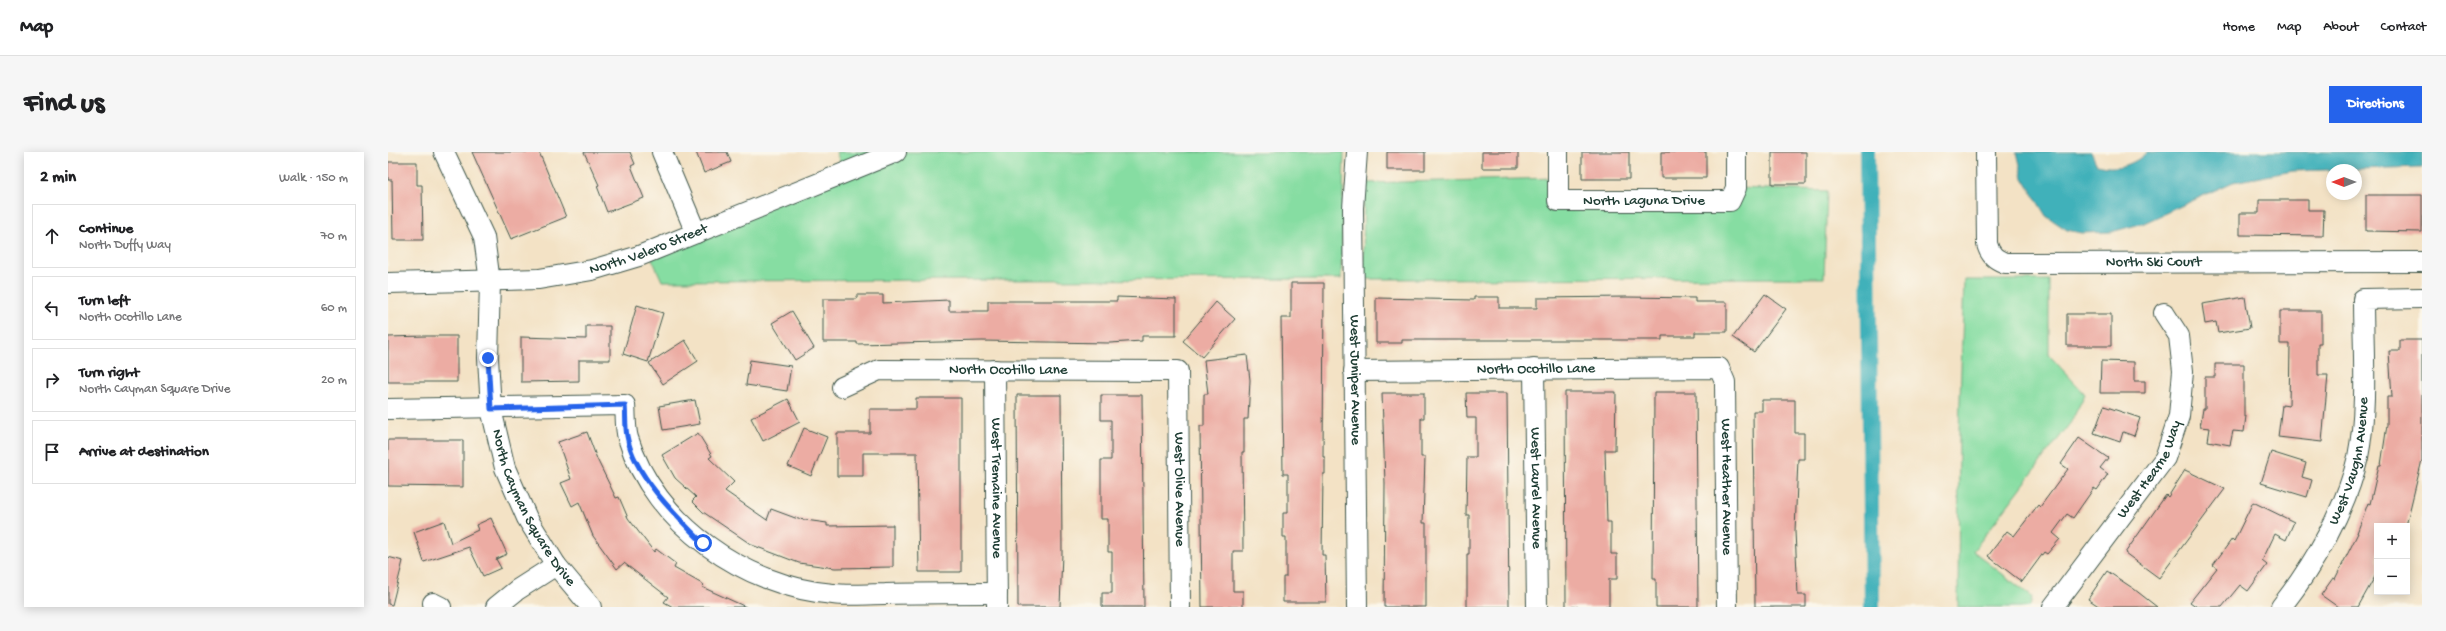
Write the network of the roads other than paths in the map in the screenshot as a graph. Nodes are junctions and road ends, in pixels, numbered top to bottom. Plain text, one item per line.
1 (444, 152) edge
2 (662, 152) edge
3 (896, 152) edge
4 (1357, 152) edge
5 (1558, 152) edge
6 (1736, 152) edge
7 (1986, 152) edge
8 (696, 233) junction
9 (2422, 262) edge
10 (490, 282) junction
11 (388, 283) edge
12 (2422, 298) edge
13 (2164, 313) dead end
14 (1719, 368) joint
15 (1534, 369) junction
16 (995, 370) junction
17 (1178, 371) joint
18 (1354, 371) junction
19 (842, 387) dead end
20 (388, 409) edge
21 (491, 409) junction
22 (556, 565) junction
23 (997, 600) edge
24 (496, 607) edge
25 (590, 607) edge
26 (1180, 607) edge
27 (1357, 607) edge
28 (1537, 607) edge
29 (1727, 607) edge
30 (2053, 607) edge
31 (2281, 607) edge

1 - 10 street, North Cayman Square Drive
2 - 8 street
3 - 8 street, North Velero Street
4 - 18 street, West Juniper Avenue
5 - 6 street, North Laguna Drive
7 - 9 street, North Ski Court
8 - 10 street, North Velero Street
10 - 11 street, North Velero Street
10 - 21 street, North Cayman Square Drive
12 - 31 street, West Vaughn Avenue
13 - 30 street, West Hearne Way
14 - 15 street, North Ocotillo Lane
14 - 29 street, West Heather Avenue
15 - 18 street, North Ocotillo Lane
15 - 28 street, West Laurel Avenue
16 - 17 street, North Ocotillo Lane
16 - 19 street, North Ocotillo Lane
16 - 23 street, West Tremaine Avenue
17 - 26 street, West Olive Avenue
18 - 27 street, West Juniper Avenue
20 - 21 street
21 - 22 street, North Cayman Square Drive
21 - 23 street
22 - 24 street
22 - 25 street, North Cayman Square Drive

